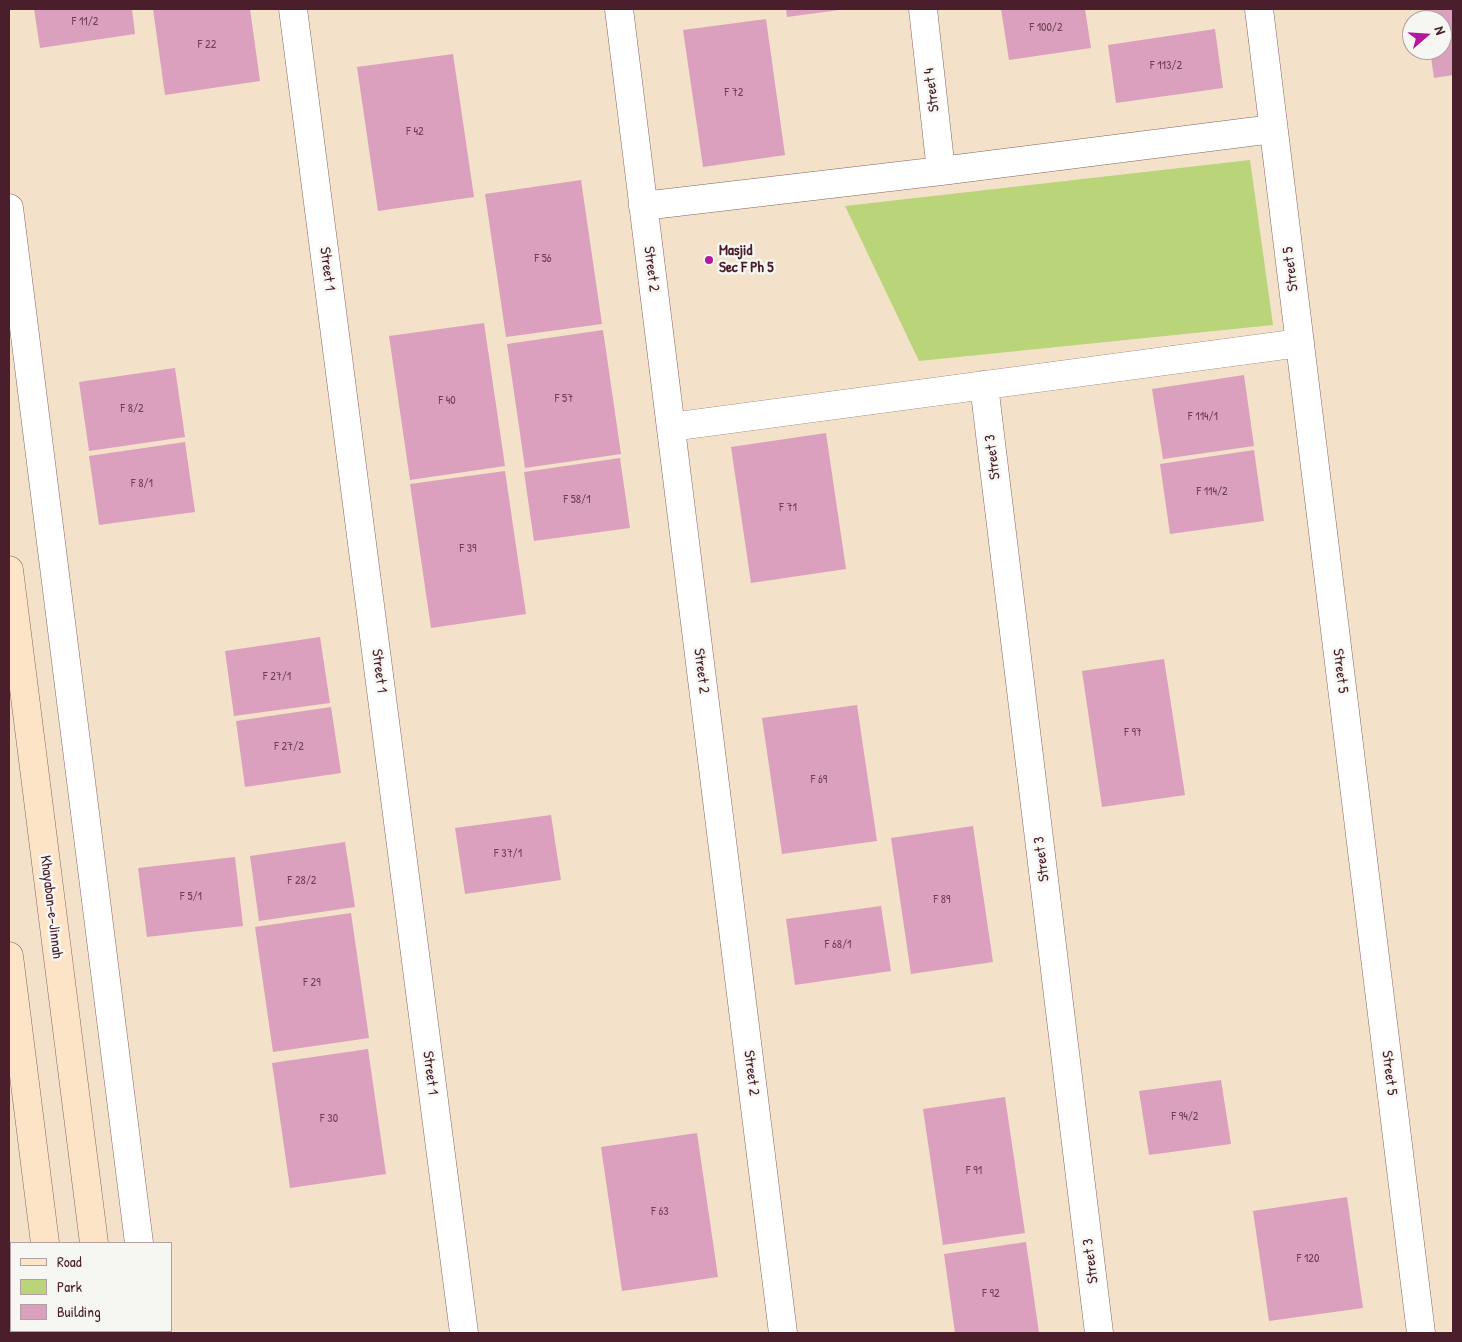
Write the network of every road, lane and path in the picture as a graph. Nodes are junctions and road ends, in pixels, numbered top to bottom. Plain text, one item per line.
1 (293, 9) edge
2 (619, 9) edge
3 (923, 9) edge
4 (1259, 9) edge
5 (1274, 129) junction
6 (941, 170) junction
7 (643, 206) junction
8 (9, 208) edge
9 (1300, 343) junction
10 (984, 385) junction
11 (671, 427) junction
12 (9, 570) edge
13 (9, 956) edge
14 (44, 1242) edge
15 (94, 1242) edge
16 (139, 1242) edge
17 (464, 1333) edge
18 (783, 1333) edge
19 (1099, 1333) edge
20 (1422, 1333) edge

1 - 17 street, Street 1
2 - 7 street, Street 2
3 - 6 street, Street 4
4 - 5 street, Street 5
5 - 6 street
5 - 9 street, Street 5
6 - 7 street
7 - 11 street, Street 2
8 - 16 street
9 - 10 street
9 - 20 street, Street 5
10 - 11 street
10 - 19 street, Street 3
11 - 18 street, Street 2
12 - 15 main road, Khayaban-e-Jinnah
13 - 14 main road

